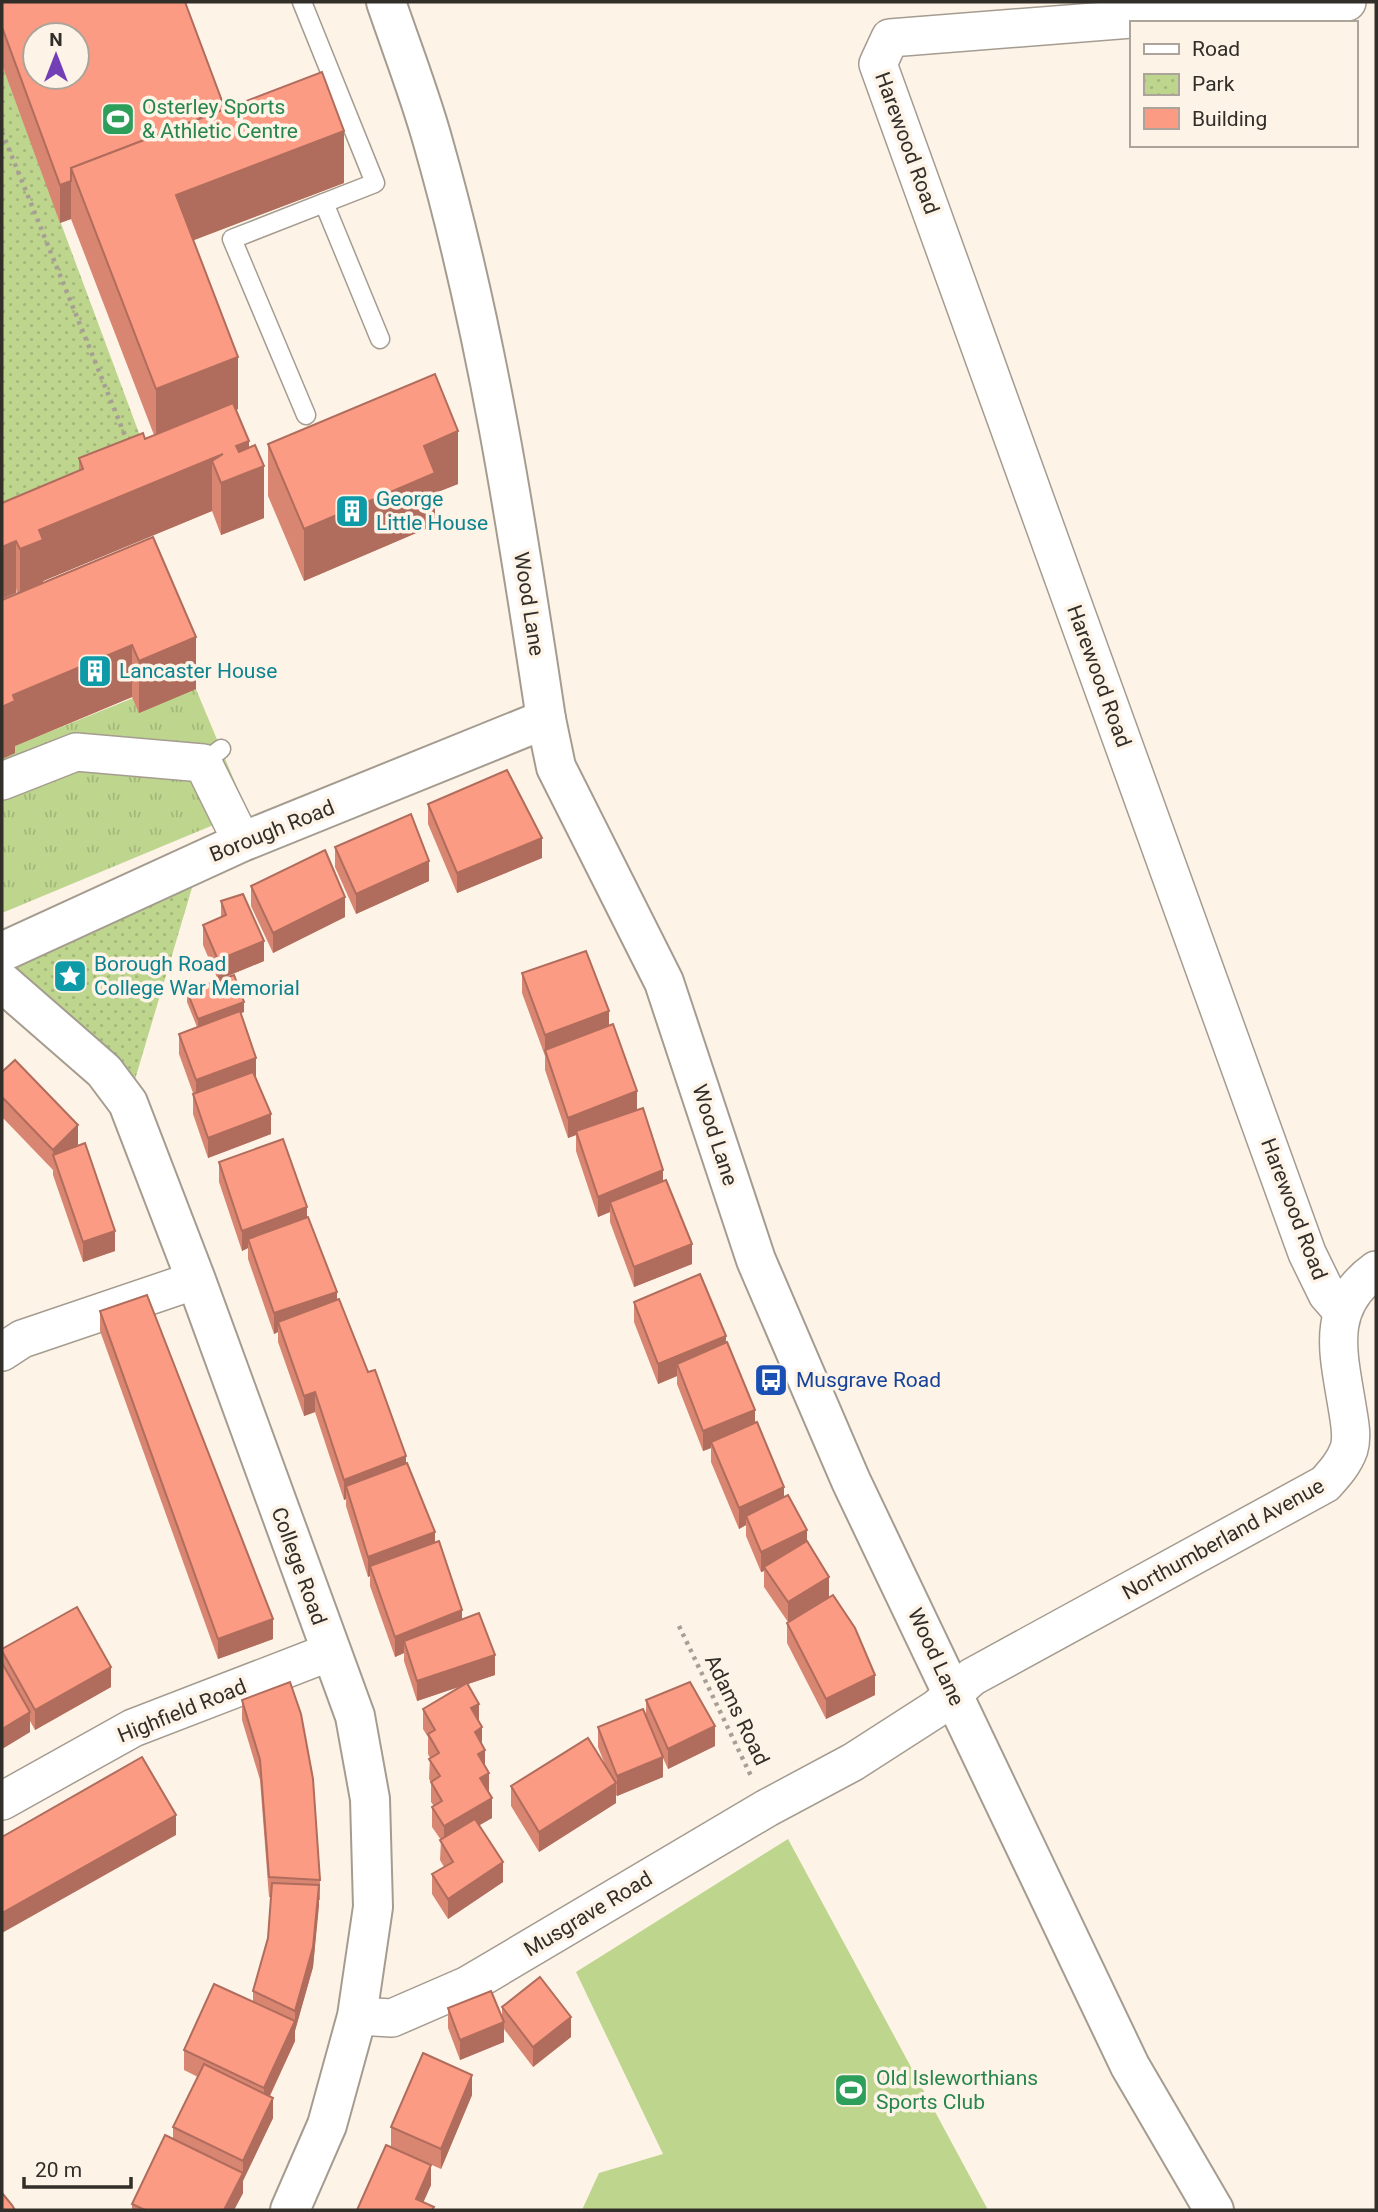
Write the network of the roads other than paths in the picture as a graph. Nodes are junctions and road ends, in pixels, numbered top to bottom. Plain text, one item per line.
1 (302, 2) edge
2 (386, 2) edge
3 (1347, 2) edge
4 (324, 203) junction
5 (380, 339) dead end
6 (306, 415) dead end
7 (546, 719) junction
8 (2, 781) edge
9 (242, 842) junction
10 (2, 952) edge
11 (2, 982) edge
12 (1376, 1270) edge
13 (196, 1280) junction
14 (1341, 1310) junction
15 (2, 1352) edge
16 (1363, 1456) edge
17 (330, 1652) junction
18 (953, 1694) junction
19 (2, 1801) edge
20 (356, 2016) junction
21 (290, 2210) edge
22 (1214, 2210) edge

1 - 4 lane
2 - 7 street, Wood Lane
3 - 14 street, Harewood Road
4 - 5 lane
4 - 6 lane
7 - 9 street, Borough Road
7 - 18 street, Wood Lane
8 - 9 street
9 - 10 street, Borough Road
11 - 13 street, College Road
12 - 14 street
13 - 15 street
13 - 17 street, College Road
14 - 16 street, Northumberland Avenue
16 - 18 street, Northumberland Avenue
17 - 19 street, Highfield Road
17 - 20 street, College Road
18 - 20 street, Musgrave Road
18 - 22 street, Wood Lane
20 - 21 street, College Road

